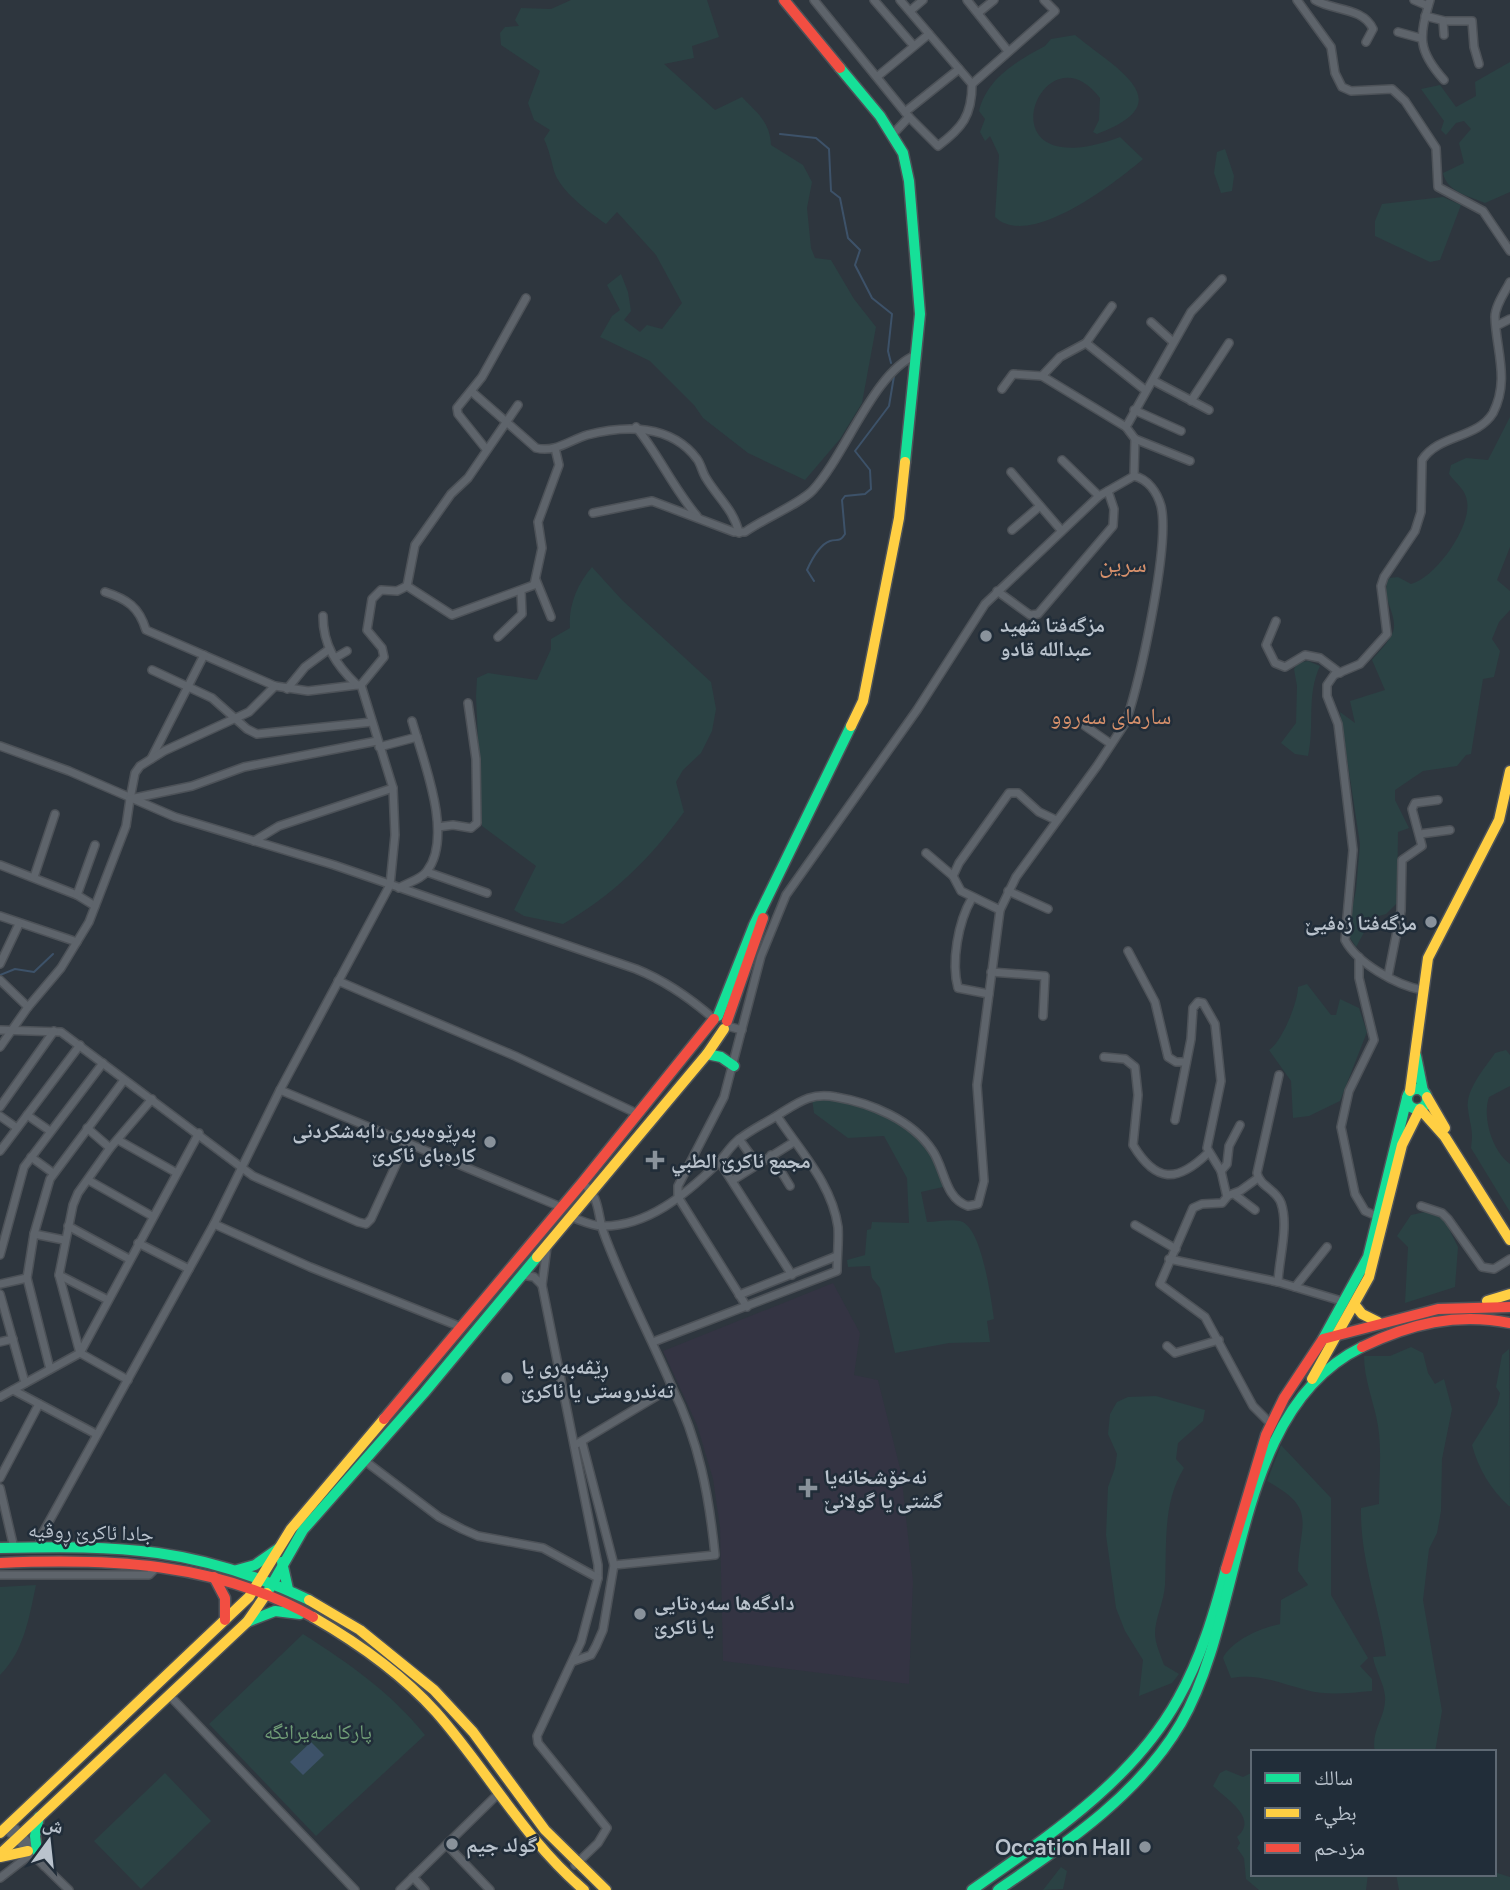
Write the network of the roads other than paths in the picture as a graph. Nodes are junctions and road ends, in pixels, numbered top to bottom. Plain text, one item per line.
1 (784, 0) edge
2 (874, 0) edge
3 (900, 0) edge
4 (923, 0) edge
5 (967, 0) edge
6 (995, 0) edge
7 (1044, 0) edge
8 (1297, 0) edge
9 (1315, 0) edge
10 (1414, 0) edge
11 (817, 1) edge
12 (1335, 3) edge
13 (1429, 3) edge
14 (910, 11) junction
15 (978, 13) junction
16 (1425, 16) junction
17 (1443, 21) junction
18 (1398, 32) dead end
19 (929, 34) junction
20 (1444, 35) dead end
21 (1420, 38) junction
22 (1366, 42) dead end
23 (913, 45) junction
24 (1008, 51) junction
25 (1479, 64) dead end
26 (959, 69) junction
27 (878, 76) junction
28 (1444, 80) dead end
29 (972, 84) junction
30 (907, 114) junction
31 (893, 134) junction
32 (1510, 251) edge
33 (1223, 279) dead end
34 (1510, 282) edge
35 (526, 298) dead end
36 (1112, 306) dead end
37 (1510, 319) edge
38 (1150, 322) dead end
39 (1498, 325) junction
40 (1173, 342) junction
41 (1086, 343) junction
42 (1229, 343) dead end
43 (916, 355) junction
44 (1042, 376) junction
45 (1154, 381) junction
46 (1002, 389) dead end
47 (1145, 390) junction
48 (471, 391) junction
49 (1191, 401) junction
50 (518, 405) dead end
51 (1134, 410) junction
52 (1209, 410) dead end
53 (506, 422) junction
54 (636, 427) junction
55 (1126, 427) junction
56 (1181, 431) dead end
57 (1135, 439) junction
58 (555, 448) junction
59 (486, 449) junction
60 (1062, 460) dead end
61 (1190, 461) dead end
62 (1011, 472) dead end
63 (1133, 476) junction
64 (1108, 491) junction
65 (1099, 496) junction
66 (1040, 506) junction
67 (593, 513) dead end
68 (698, 517) junction
69 (1012, 530) dead end
70 (1061, 530) junction
71 (739, 533) junction
72 (536, 580) junction
73 (407, 586) junction
74 (997, 591) junction
75 (105, 592) dead end
76 (522, 592) junction
77 (323, 616) dead end
78 (551, 617) dead end
79 (1276, 621) dead end
80 (498, 637) dead end
81 (328, 650) junction
82 (347, 651) dead end
83 (204, 654) junction
84 (334, 658) junction
85 (152, 670) dead end
86 (1340, 673) junction
87 (359, 685) junction
88 (275, 686) junction
89 (187, 688) junction
90 (286, 689) junction
91 (468, 703) dead end
92 (238, 718) junction
93 (412, 721) dead end
94 (372, 722) junction
95 (1085, 726) dead end
96 (417, 737) junction
97 (378, 744) junction
98 (1111, 744) junction
99 (0, 746) edge
100 (151, 759) junction
101 (1510, 771) edge
102 (393, 789) junction
103 (1508, 795) edge
104 (130, 799) junction
105 (1438, 800) dead end
106 (55, 814) dead end
107 (1056, 820) junction
108 (438, 827) junction
109 (1450, 831) dead end
110 (1420, 834) junction
111 (254, 841) junction
112 (95, 845) dead end
113 (926, 853) dead end
114 (0, 865) edge
115 (427, 872) junction
116 (953, 876) junction
117 (34, 877) junction
118 (390, 885) junction
119 (399, 888) junction
120 (1007, 891) junction
121 (486, 893) dead end
122 (77, 895) junction
123 (972, 898) junction
124 (95, 906) junction
125 (1048, 909) dead end
126 (1000, 910) junction
127 (0, 916) edge
128 (19, 924) junction
129 (77, 942) junction
130 (1128, 951) dead end
131 (1359, 957) junction
132 (0, 964) edge
133 (991, 972) junction
134 (1388, 976) junction
135 (0, 980) edge
136 (338, 981) junction
137 (1422, 990) junction
138 (989, 994) junction
139 (27, 1007) junction
140 (1043, 1016) dead end
141 (722, 1022) junction
142 (0, 1030) edge
143 (742, 1030) junction
144 (54, 1031) junction
145 (9, 1032) junction
146 (80, 1045) junction
147 (0, 1047) edge
148 (707, 1054) junction
149 (1416, 1055) junction
150 (1104, 1057) dead end
151 (1186, 1062) junction
152 (103, 1063) junction
153 (734, 1066) junction
154 (1279, 1075) dead end
155 (124, 1080) junction
156 (280, 1090) junction
157 (1425, 1094) junction
158 (1408, 1095) junction
159 (152, 1099) junction
160 (0, 1107) edge
161 (1420, 1109) junction
162 (638, 1114) junction
163 (27, 1115) junction
164 (0, 1116) edge
165 (777, 1116) junction
166 (1175, 1120) dead end
167 (1240, 1125) dead end
168 (17, 1128) junction
169 (87, 1128) junction
170 (50, 1131) junction
171 (199, 1133) junction
172 (739, 1139) junction
173 (118, 1140) junction
174 (794, 1142) junction
175 (406, 1143) junction
176 (110, 1148) junction
177 (0, 1151) edge
178 (1208, 1153) junction
179 (771, 1155) junction
180 (31, 1157) junction
181 (719, 1161) junction
182 (757, 1164) junction
183 (242, 1165) junction
184 (1221, 1171) junction
185 (175, 1172) junction
186 (53, 1173) junction
187 (1258, 1178) junction
188 (88, 1180) junction
189 (733, 1180) junction
190 (582, 1183) junction
191 (790, 1186) dead end
192 (592, 1190) junction
193 (1231, 1195) junction
194 (678, 1197) junction
195 (1421, 1206) dead end
196 (561, 1207) junction
197 (1255, 1210) dead end
198 (152, 1216) junction
199 (571, 1217) junction
200 (1378, 1217) junction
201 (214, 1224) junction
202 (1135, 1225) dead end
203 (4, 1226) edge
204 (68, 1226) junction
205 (602, 1226) junction
206 (1510, 1228) edge
207 (34, 1234) junction
208 (64, 1240) junction
209 (1510, 1240) edge
210 (138, 1243) junction
211 (548, 1246) junction
212 (1327, 1247) dead end
213 (1176, 1249) junction
214 (0, 1255) edge
215 (837, 1256) junction
216 (129, 1258) junction
217 (1169, 1259) junction
218 (1510, 1259) edge
219 (189, 1269) junction
220 (59, 1275) junction
221 (522, 1275) junction
222 (792, 1275) junction
223 (27, 1278) junction
224 (1278, 1282) junction
225 (0, 1284) edge
226 (542, 1285) junction
227 (1295, 1287) junction
228 (0, 1294) edge
229 (1510, 1294) edge
230 (739, 1295) junction
231 (108, 1300) junction
232 (1350, 1303) junction
233 (1473, 1304) junction
234 (747, 1307) junction
235 (1510, 1307) edge
236 (1378, 1322) junction
237 (1510, 1323) edge
238 (461, 1327) junction
239 (1330, 1338) junction
240 (13, 1339) junction
241 (1219, 1340) junction
242 (0, 1342) edge
243 (653, 1342) junction
244 (1167, 1346) dead end
245 (1347, 1350) junction
246 (80, 1353) junction
247 (50, 1369) junction
248 (1312, 1379) junction
249 (128, 1380) junction
250 (25, 1383) junction
251 (413, 1383) junction
252 (672, 1387) junction
253 (13, 1390) junction
254 (424, 1392) junction
255 (0, 1397) edge
256 (39, 1404) junction
257 (1270, 1424) junction
258 (96, 1434) junction
259 (579, 1443) junction
260 (365, 1461) junction
261 (0, 1478) edge
262 (0, 1488) edge
263 (0, 1548) edge
264 (14, 1548) junction
265 (39, 1548) junction
266 (279, 1548) junction
267 (282, 1562) junction
268 (0, 1563) edge
269 (614, 1565) junction
270 (158, 1566) junction
271 (237, 1570) junction
272 (0, 1575) edge
273 (214, 1577) junction
274 (261, 1578) junction
275 (598, 1578) junction
276 (272, 1582) junction
277 (255, 1589) junction
278 (288, 1589) junction
279 (266, 1594) junction
280 (309, 1616) junction
281 (225, 1620) junction
282 (247, 1622) junction
283 (574, 1661) junction
284 (169, 1695) junction
285 (132, 1708) junction
286 (142, 1719) junction
287 (499, 1792) junction
288 (39, 1817) junction
289 (5, 1828) edge
290 (18, 1837) junction
291 (447, 1845) junction
292 (32, 1852) junction
293 (0, 1855) edge
294 (575, 1866) junction
295 (995, 1874) junction
296 (413, 1877) junction
297 (0, 1878) edge
298 (573, 1886) edge
299 (66, 1889) edge
300 (1000, 1889) edge
301 (355, 1890) edge
302 (400, 1890) edge
303 (425, 1890) edge
304 (490, 1890) edge
305 (584, 1890) edge
306 (606, 1890) edge
307 (972, 1890) edge

1 - 31 main road
2 - 23 street
3 - 14 street
4 - 14 street
5 - 15 street
6 - 15 street
7 - 24 street
8 - 32 street
9 - 12 street
10 - 13 street
11 - 27 street
12 - 22 street
13 - 16 street
14 - 19 street
15 - 24 street
16 - 17 street
16 - 21 street
17 - 20 street
17 - 25 street
18 - 21 street
19 - 23 street
19 - 26 street
21 - 28 street
23 - 27 street
24 - 29 street
26 - 29 street
26 - 30 street
27 - 30 street
29 - 30 street
30 - 31 street
31 - 43 main road
33 - 40 street
34 - 39 street
35 - 48 street
36 - 41 street
37 - 39 street
38 - 40 street
39 - 86 street
40 - 45 street
41 - 44 street
41 - 47 street
42 - 49 street
43 - 71 street
43 - 141 main road
44 - 46 street
44 - 55 street
45 - 47 street
45 - 49 street
47 - 51 street
48 - 53 street
48 - 59 street
49 - 52 street
50 - 53 street
51 - 55 street
51 - 56 street
53 - 58 street
53 - 59 street
54 - 58 street
54 - 68 street
54 - 71 street
55 - 57 street
57 - 61 street
57 - 63 street
58 - 72 street
59 - 73 street
60 - 65 street
62 - 66 street
63 - 64 street
63 - 98 street
64 - 65 street
64 - 74 street
65 - 70 street
66 - 69 street
66 - 70 street
67 - 68 street
68 - 71 street
70 - 74 street
72 - 76 street
72 - 78 street
73 - 76 street
73 - 87 street
74 - 143 street
75 - 83 street
76 - 80 street
77 - 81 street
79 - 86 street
81 - 84 street
81 - 90 street
82 - 84 street
83 - 88 street
83 - 89 street
84 - 87 street
85 - 89 street
86 - 131 street
87 - 90 street
87 - 94 street
88 - 90 street
88 - 92 street
89 - 92 street
89 - 100 street
91 - 108 street
92 - 94 street
92 - 100 street
93 - 96 street
94 - 97 street
95 - 98 street
96 - 97 street
96 - 108 street
97 - 102 street
97 - 104 street
98 - 107 street
99 - 104 street
100 - 104 street
101 - 103 main road
102 - 111 street
102 - 118 street
103 - 137 main road
104 - 111 street
104 - 124 street
105 - 110 street
106 - 117 street
107 - 116 street
107 - 120 street
108 - 115 street
109 - 110 street
110 - 134 street
111 - 118 street
112 - 122 street
113 - 116 street
114 - 117 street
115 - 119 street
115 - 121 street
116 - 123 street
117 - 122 street
118 - 119 street
118 - 136 street
119 - 141 street
120 - 125 street
120 - 126 street
122 - 124 street
123 - 126 street
123 - 138 street
124 - 129 street
126 - 133 street
127 - 128 street
128 - 129 street
128 - 132 street
129 - 139 street
130 - 151 street
131 - 134 street
131 - 200 street
133 - 138 street
133 - 140 street
134 - 137 street
135 - 139 street
136 - 156 street
136 - 162 street
137 - 149 main road
138 - 165 street
139 - 145 street
141 - 143 street
141 - 148 main road
141 - 162 main road
142 - 145 street
143 - 153 street
144 - 145 street
144 - 146 street
144 - 160 street
145 - 147 street
146 - 152 street
146 - 163 street
148 - 153 main road
148 - 192 main road
149 - 157 main road
149 - 158 main road
150 - 178 street
151 - 166 street
151 - 178 street
152 - 155 street
152 - 170 street
153 - 194 street
154 - 187 street
155 - 159 street
155 - 169 street
156 - 175 street
156 - 183 street
157 - 158 main road
157 - 161 main road
157 - 206 main road
158 - 161 main road
158 - 200 main road
159 - 171 street
159 - 173 street
161 - 209 main road
161 - 232 main road
162 - 190 main road
163 - 168 street
163 - 170 street
164 - 168 street
165 - 172 street
165 - 174 street
167 - 184 street
168 - 177 street
169 - 176 street
169 - 186 street
170 - 180 street
171 - 183 street
171 - 185 street
172 - 181 street
172 - 182 street
173 - 176 street
173 - 185 street
174 - 179 street
174 - 215 street
175 - 183 street
175 - 196 street
176 - 188 street
178 - 184 street
179 - 182 street
179 - 191 street
180 - 186 street
180 - 203 street
181 - 189 street
181 - 194 street
182 - 189 street
183 - 201 street
184 - 193 street
185 - 198 street
186 - 207 street
187 - 193 street
187 - 224 street
188 - 198 street
188 - 204 street
189 - 222 street
190 - 192 street
190 - 196 main road
192 - 199 main road
192 - 205 street
193 - 197 street
193 - 213 street
194 - 205 street
194 - 230 street
195 - 218 street
196 - 238 main road
198 - 210 street
199 - 205 street
199 - 211 main road
200 - 232 main road
201 - 219 street
201 - 238 street
202 - 213 street
203 - 214 street
204 - 208 street
204 - 216 street
205 - 243 street
207 - 208 street
207 - 223 street
208 - 220 street
210 - 216 street
210 - 219 street
211 - 221 main road
211 - 226 street
212 - 227 street
213 - 217 street
215 - 222 street
215 - 234 street
216 - 231 street
217 - 224 street
217 - 241 street
219 - 249 street
220 - 231 street
220 - 246 street
221 - 226 street
221 - 254 main road
222 - 230 street
223 - 225 street
223 - 247 street
224 - 227 street
226 - 259 street
227 - 232 street
228 - 240 street
229 - 233 main road
230 - 234 street
231 - 246 street
232 - 236 main road
232 - 239 main road
233 - 235 main road
233 - 236 main road
234 - 243 street
236 - 239 main road
237 - 245 main road
238 - 251 main road
239 - 245 main road
239 - 248 main road
239 - 257 main road
240 - 242 street
240 - 250 street
241 - 244 street
241 - 257 street
243 - 252 street
245 - 248 main road
246 - 247 street
246 - 249 street
247 - 250 street
248 - 300 main road
249 - 258 street
250 - 253 street
251 - 254 main road
251 - 266 main road
252 - 259 street
252 - 269 street
253 - 255 street
253 - 256 street
254 - 260 main road
256 - 258 street
256 - 261 street
257 - 295 main road
258 - 265 street
259 - 269 street
259 - 275 street
260 - 267 main road
260 - 275 street
262 - 264 street
263 - 264 main road, جادا ئاکرێ ڕوڤیە
264 - 265 main road, جادا ئاکرێ ڕوڤیە
265 - 271 main road, جادا ئاکرێ ڕوڤیە
266 - 271 main road
266 - 274 main road
267 - 276 main road
267 - 278 main road
268 - 270 main road, جادا ئاکرێ ڕوڤیە
269 - 283 street
270 - 272 street
270 - 273 main road, جادا ئاکرێ ڕوڤیە
271 - 274 main road, جادا ئاکرێ ڕوڤیە
273 - 277 main road, جادا ئاکرێ ڕوڤیە
273 - 281 main road
274 - 276 main road, جادا ئاکرێ ڕوڤیە
274 - 277 main road
275 - 283 street
276 - 278 main road, جادا ئاکرێ ڕوڤیە
276 - 279 main road
277 - 279 main road, جادا ئاکرێ ڕوڤیە
277 - 281 main road
278 - 294 main road, جادا ئاکرێ ڕوڤیە
279 - 280 main road, جادا ئاکرێ ڕوڤیە
279 - 282 main road
280 - 282 main road
280 - 287 main road, جادا ئاکرێ ڕوڤیە
281 - 285 main road
282 - 284 main road
283 - 294 street
284 - 286 main road
284 - 301 street
285 - 286 main road
285 - 289 main road
286 - 288 main road
287 - 291 street
287 - 298 main road, جادا ئاکرێ ڕوڤیە
288 - 290 main road
288 - 292 main road
289 - 290 street
290 - 292 street
290 - 293 main road
291 - 296 street
291 - 304 street
292 - 293 main road
292 - 297 street
292 - 299 street
294 - 306 main road, جادا ئاکرێ ڕوڤیە
295 - 300 main road
295 - 307 main road
296 - 302 street
296 - 303 street
298 - 305 main road, جادا ئاکرێ ڕوڤیە

